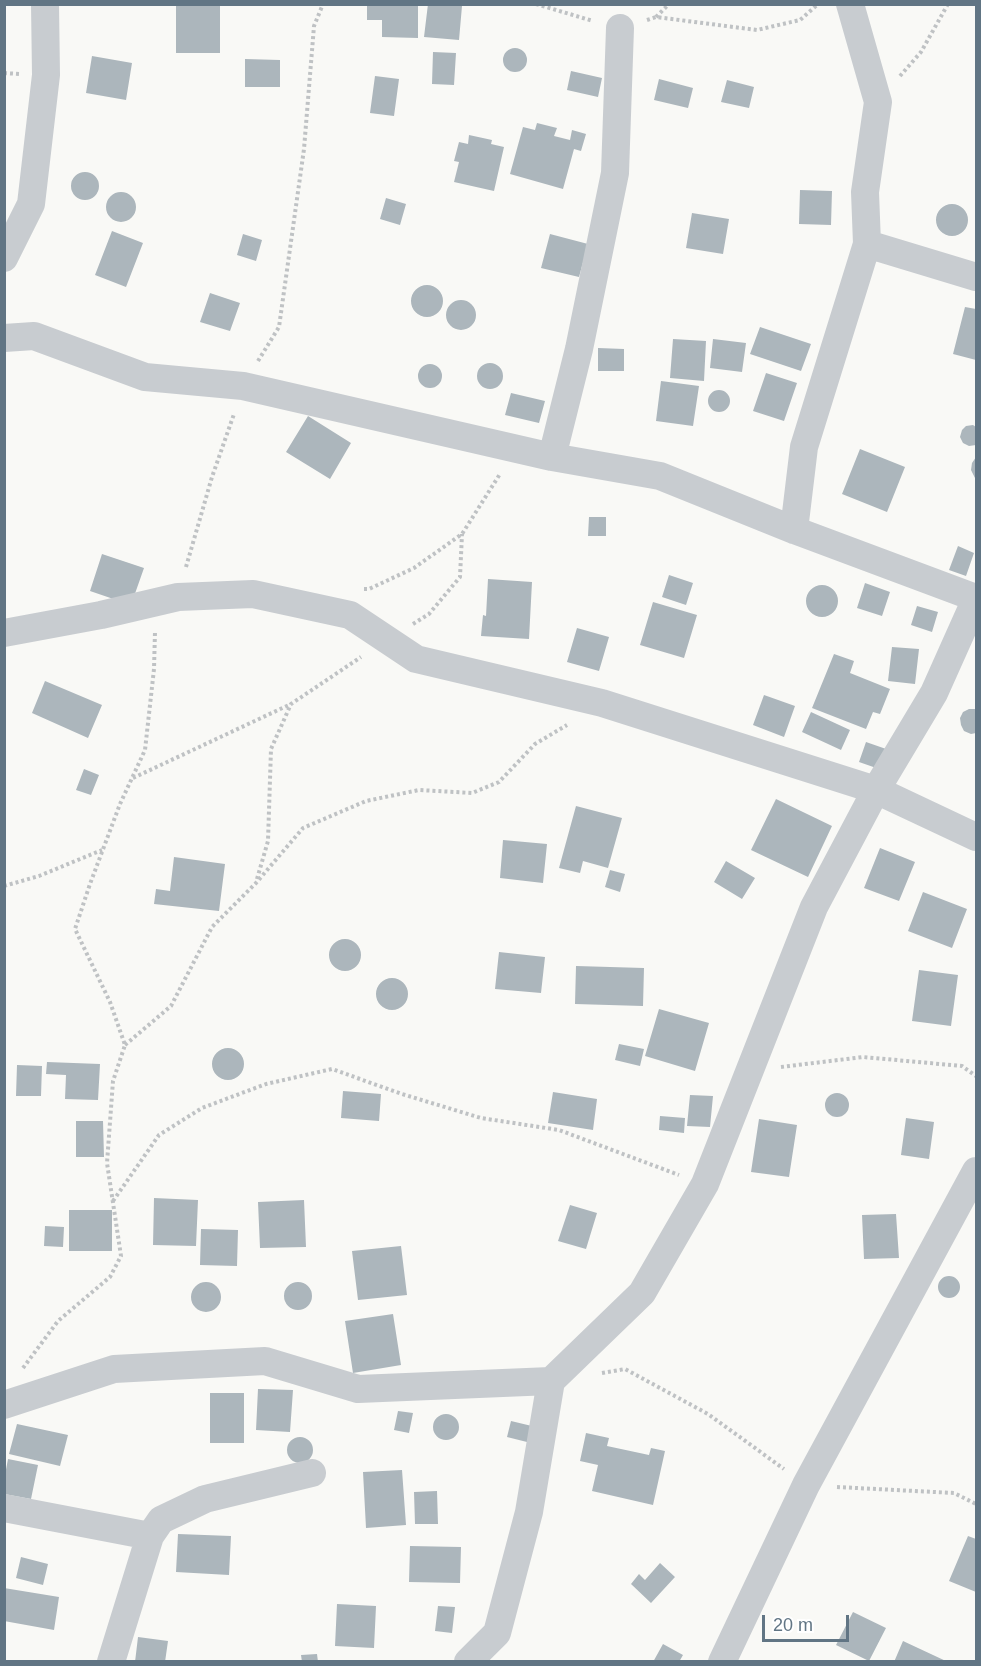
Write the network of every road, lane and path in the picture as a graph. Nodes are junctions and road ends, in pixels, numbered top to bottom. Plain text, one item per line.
1 (45, 4) edge
2 (323, 4) edge
3 (536, 4) edge
4 (669, 4) edge
5 (818, 4) edge
6 (850, 4) edge
7 (948, 4) edge
8 (656, 17) junction
9 (620, 28) junction
10 (879, 102) junction
11 (867, 244) junction
12 (4, 258) edge
13 (976, 277) edge
14 (4, 338) edge
15 (243, 386) junction
16 (552, 457) junction
17 (510, 470) dead end
18 (794, 530) junction
19 (462, 534) junction
20 (357, 590) dead end
21 (167, 599) junction
22 (976, 599) edge
23 (4, 633) edge
24 (387, 640) junction
25 (602, 703) junction
26 (291, 704) junction
27 (132, 778) junction
28 (876, 789) junction
29 (976, 837) edge
30 (103, 849) junction
31 (256, 883) junction
32 (4, 886) edge
33 (125, 1045) junction
34 (750, 1071) junction
35 (976, 1076) edge
36 (976, 1171) edge
37 (705, 1184) junction
38 (113, 1202) junction
39 (18, 1375) dead end
40 (551, 1381) junction
41 (4, 1405) edge
42 (312, 1473) dead end
43 (806, 1485) junction
44 (976, 1504) edge
45 (4, 1508) edge
46 (150, 1536) junction
47 (111, 1662) edge
48 (468, 1662) edge
49 (722, 1662) edge

1 - 12 street
2 - 15 path
3 - 9 path
4 - 8 path
5 - 8 path
6 - 10 street
7 - 10 path
8 - 9 path
9 - 16 street
10 - 11 street
11 - 13 street
11 - 18 street
14 - 15 street
15 - 16 street
15 - 21 path
16 - 18 street
17 - 19 path
18 - 22 street
19 - 20 path
19 - 24 path
21 - 23 street
21 - 24 street
21 - 27 path
22 - 28 street
24 - 25 street
24 - 26 path
25 - 28 street
25 - 31 path
26 - 27 path
26 - 31 path
27 - 30 path
28 - 29 street
28 - 34 street
30 - 32 path
30 - 33 path
31 - 33 path
33 - 38 path
34 - 35 path
34 - 37 street
36 - 43 street
37 - 38 path
37 - 40 street
38 - 39 path
40 - 41 street
40 - 43 path
40 - 48 street
42 - 46 street
43 - 44 path
43 - 49 street
45 - 46 street
46 - 47 street

